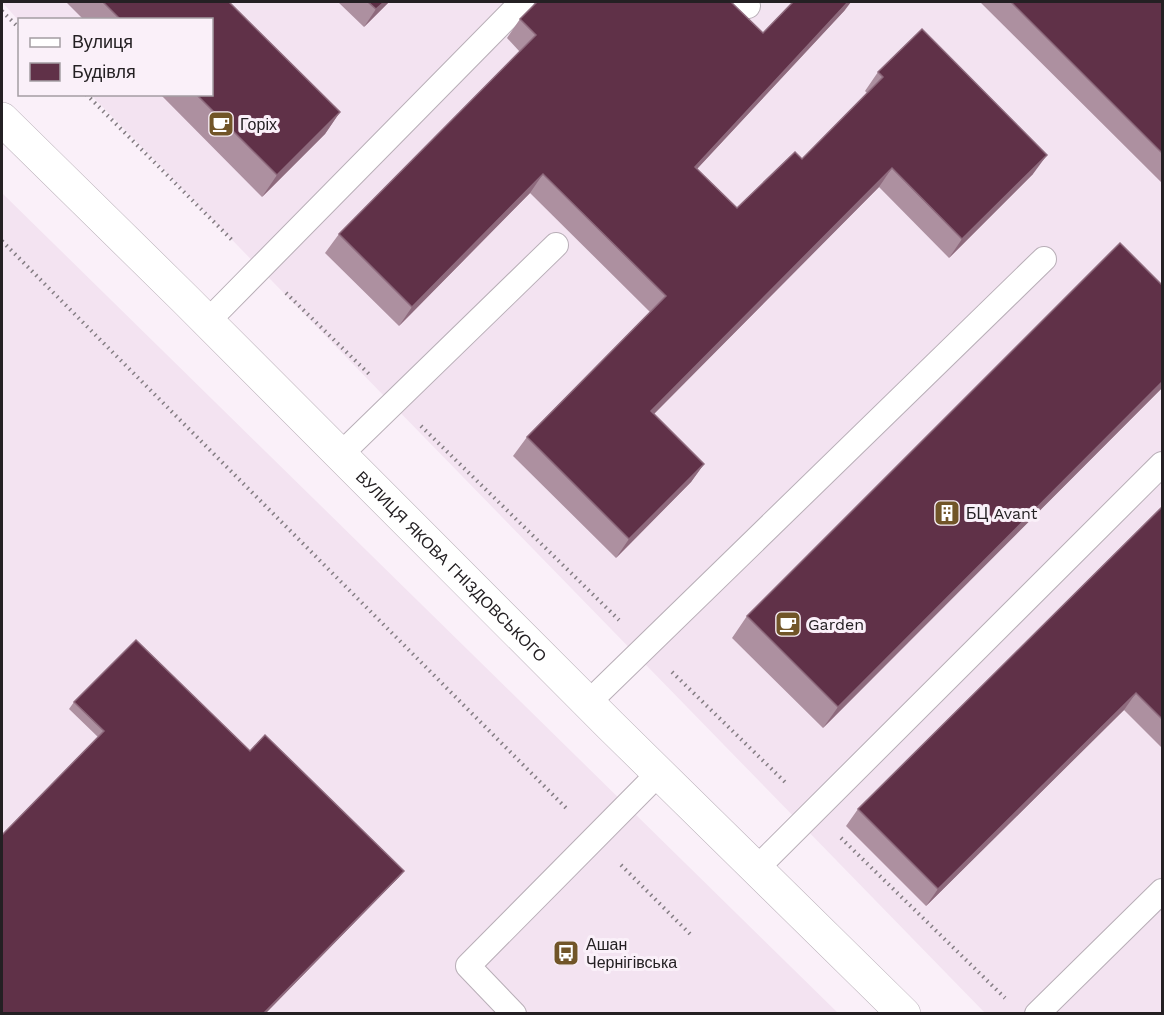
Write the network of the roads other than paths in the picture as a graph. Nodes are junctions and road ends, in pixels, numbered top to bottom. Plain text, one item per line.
1 (522, 2) edge
2 (2, 119) edge
3 (556, 245) dead end
4 (1044, 259) dead end
5 (207, 322) junction
6 (340, 455) junction
7 (1162, 464) edge
8 (588, 703) junction
9 (660, 772) junction
10 (757, 868) junction
11 (1162, 891) edge
12 (514, 1014) edge
13 (904, 1014) edge
14 (1037, 1014) edge

1 - 5 lane
2 - 5 street, ВУЛИЦЯ ЯКОВА ГНІЗДОВСЬКОГО
3 - 6 lane
4 - 8 lane
5 - 6 street, ВУЛИЦЯ ЯКОВА ГНІЗДОВСЬКОГО
6 - 8 street, ВУЛИЦЯ ЯКОВА ГНІЗДОВСЬКОГО
7 - 10 lane
8 - 9 street, ВУЛИЦЯ ЯКОВА ГНІЗДОВСЬКОГО
9 - 10 street, ВУЛИЦЯ ЯКОВА ГНІЗДОВСЬКОГО
9 - 12 lane
10 - 13 street, ВУЛИЦЯ ЯКОВА ГНІЗДОВСЬКОГО
11 - 14 lane

